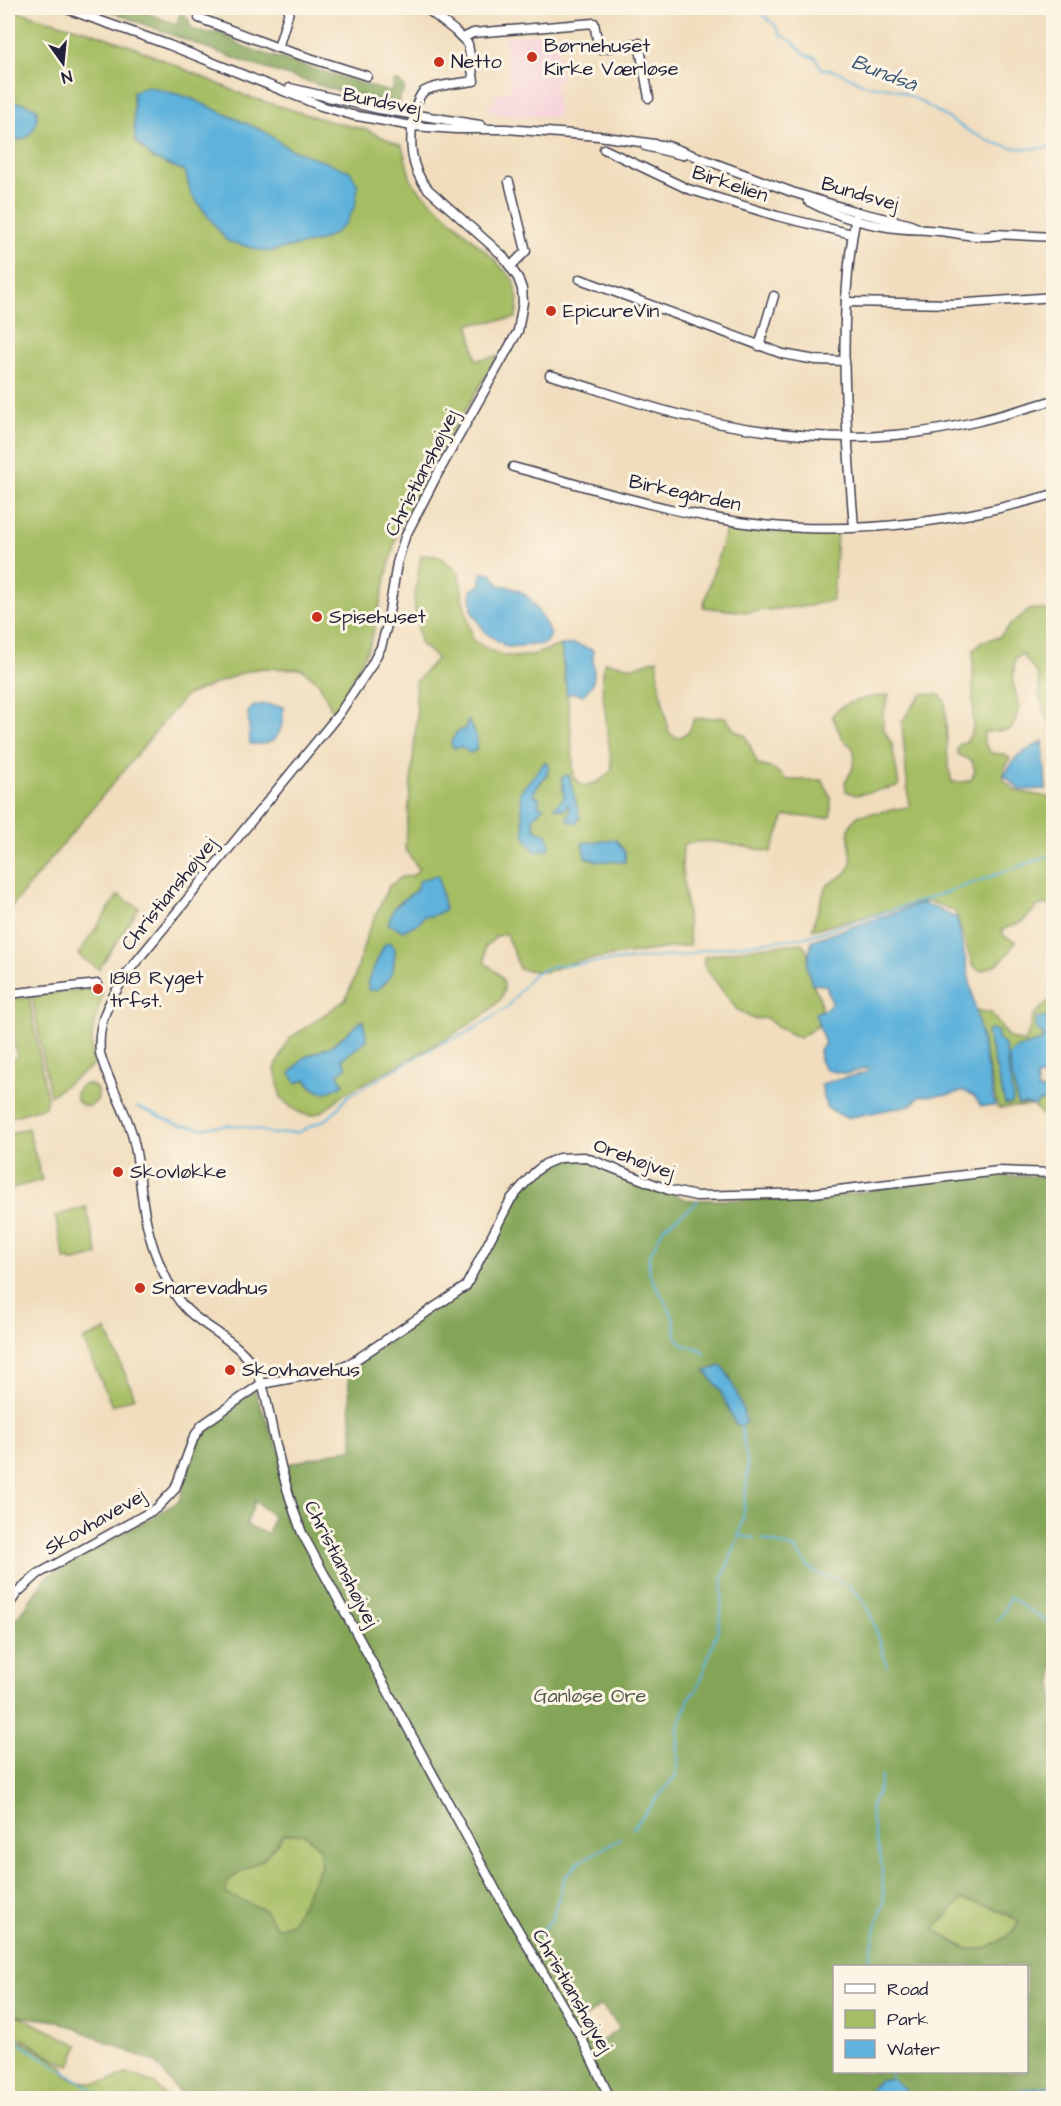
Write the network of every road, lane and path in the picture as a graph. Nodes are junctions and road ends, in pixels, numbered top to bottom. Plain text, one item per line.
1 (64, 8) edge
2 (290, 8) edge
3 (426, 8) edge
4 (199, 18) dead end
5 (463, 38) junction
6 (278, 48) junction
7 (367, 76) dead end
8 (257, 80) junction
9 (649, 98) dead end
10 (414, 114) junction
11 (412, 126) junction
12 (506, 129) junction
13 (604, 149) dead end
14 (509, 182) dead end
15 (856, 216) junction
16 (852, 234) junction
17 (1053, 237) edge
18 (511, 266) junction
19 (580, 279) dead end
20 (774, 296) dead end
21 (1053, 297) edge
22 (847, 302) junction
23 (759, 346) junction
24 (846, 361) junction
25 (550, 375) dead end
26 (1053, 400) edge
27 (848, 436) junction
28 (513, 467) dead end
29 (1053, 494) edge
30 (854, 527) junction
31 (98, 984) dead end
32 (8, 994) edge
33 (1053, 1173) edge
34 (261, 1384) junction
35 (8, 1606) edge
36 (610, 2098) edge

1 - 8 street, Bundsvej
2 - 6 street
3 - 5 street
4 - 6 street
5 - 9 street
5 - 10 street
6 - 7 street
8 - 10 street, Bundsvej
8 - 11 street, Bundsvej
10 - 11 street, Christianshøjvej
10 - 12 street, Bundsvej
11 - 12 street, Bundsvej
11 - 18 street, Christianshøjvej
12 - 15 street, Bundsvej
13 - 16 street, Birkelien
14 - 18 street
15 - 16 street
15 - 17 street, Bundsvej
16 - 22 street
18 - 34 street, Christianshøjvej
19 - 23 street
20 - 23 street
21 - 22 street
22 - 24 street
23 - 24 street
24 - 27 street
25 - 27 street
26 - 27 street
27 - 30 street
28 - 30 street, Birkegården
29 - 30 street, Birkegården
31 - 32 street
33 - 34 street, Orehøjvej
34 - 35 street, Skovhavevej
34 - 36 street, Christianshøjvej

